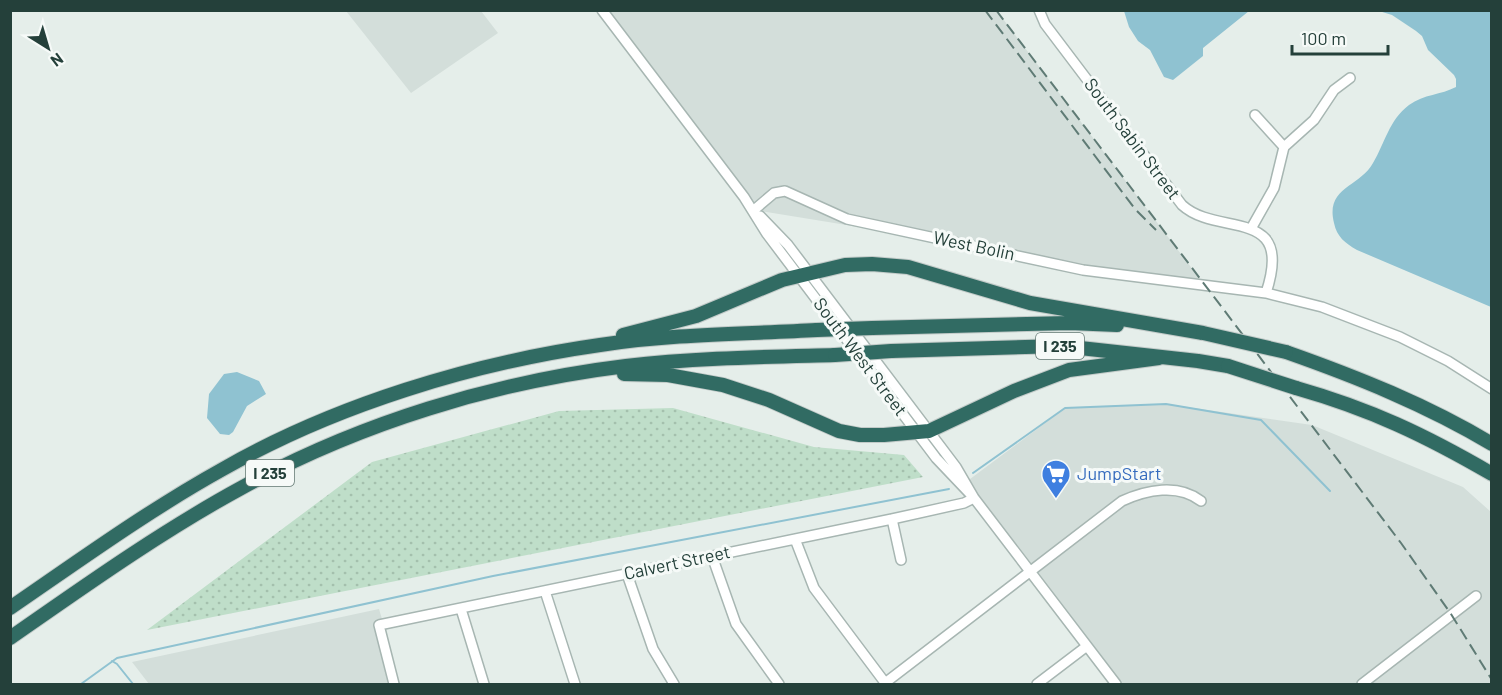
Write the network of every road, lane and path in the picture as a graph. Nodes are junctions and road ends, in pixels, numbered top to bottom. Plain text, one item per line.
1 (602, 10) edge
2 (1039, 10) edge
3 (1350, 78) dead end
4 (1255, 116) dead end
5 (1284, 147) junction
6 (754, 210) junction
7 (1252, 227) junction
8 (804, 275) junction
9 (1266, 293) junction
10 (1161, 326) junction
11 (1159, 357) junction
12 (516, 359) junction
13 (562, 376) junction
14 (1491, 389) edge
15 (923, 431) junction
16 (1491, 444) edge
17 (1491, 474) edge
18 (974, 498) junction
19 (1200, 501) dead end
20 (892, 519) junction
21 (795, 539) junction
22 (712, 556) junction
23 (901, 560) dead end
24 (1031, 572) junction
25 (627, 574) junction
26 (545, 591) junction
27 (1476, 596) dead end
28 (10, 608) edge
29 (461, 609) junction
30 (10, 638) edge
31 (1088, 646) junction
32 (393, 684) edge
33 (484, 684) edge
34 (576, 684) edge
35 (674, 684) edge
36 (779, 684) edge
37 (885, 684) edge
38 (1037, 684) edge
39 (1116, 684) edge
40 (1362, 684) edge

1 - 6 street, South West Street
2 - 7 street, South Sabin Street
3 - 5 street
4 - 5 street
5 - 7 street
6 - 8 street, South West Street
6 - 9 street, West Bolin
7 - 9 street
8 - 10 highway
8 - 12 highway
8 - 15 street, South West Street
9 - 14 street
10 - 12 highway, I 235, bridge
10 - 16 highway, I 235, bridge
11 - 13 highway, I 235, bridge
11 - 15 highway
11 - 17 highway, I 235, bridge
12 - 28 highway, I 235
13 - 15 highway
13 - 30 highway, I 235
15 - 18 street, South West Street
18 - 20 street, Calvert Street
18 - 24 street, South West Street
19 - 24 street
20 - 21 street, Calvert Street
20 - 23 street
21 - 22 street, Calvert Street
21 - 37 street
22 - 25 street, Calvert Street
22 - 36 street
24 - 31 street, South West Street
24 - 37 street
25 - 26 street, Calvert Street
25 - 35 street
26 - 29 street, Calvert Street
26 - 34 street
27 - 40 street
29 - 32 street, Calvert Street
29 - 33 street
31 - 38 street
31 - 39 street, South West Street

